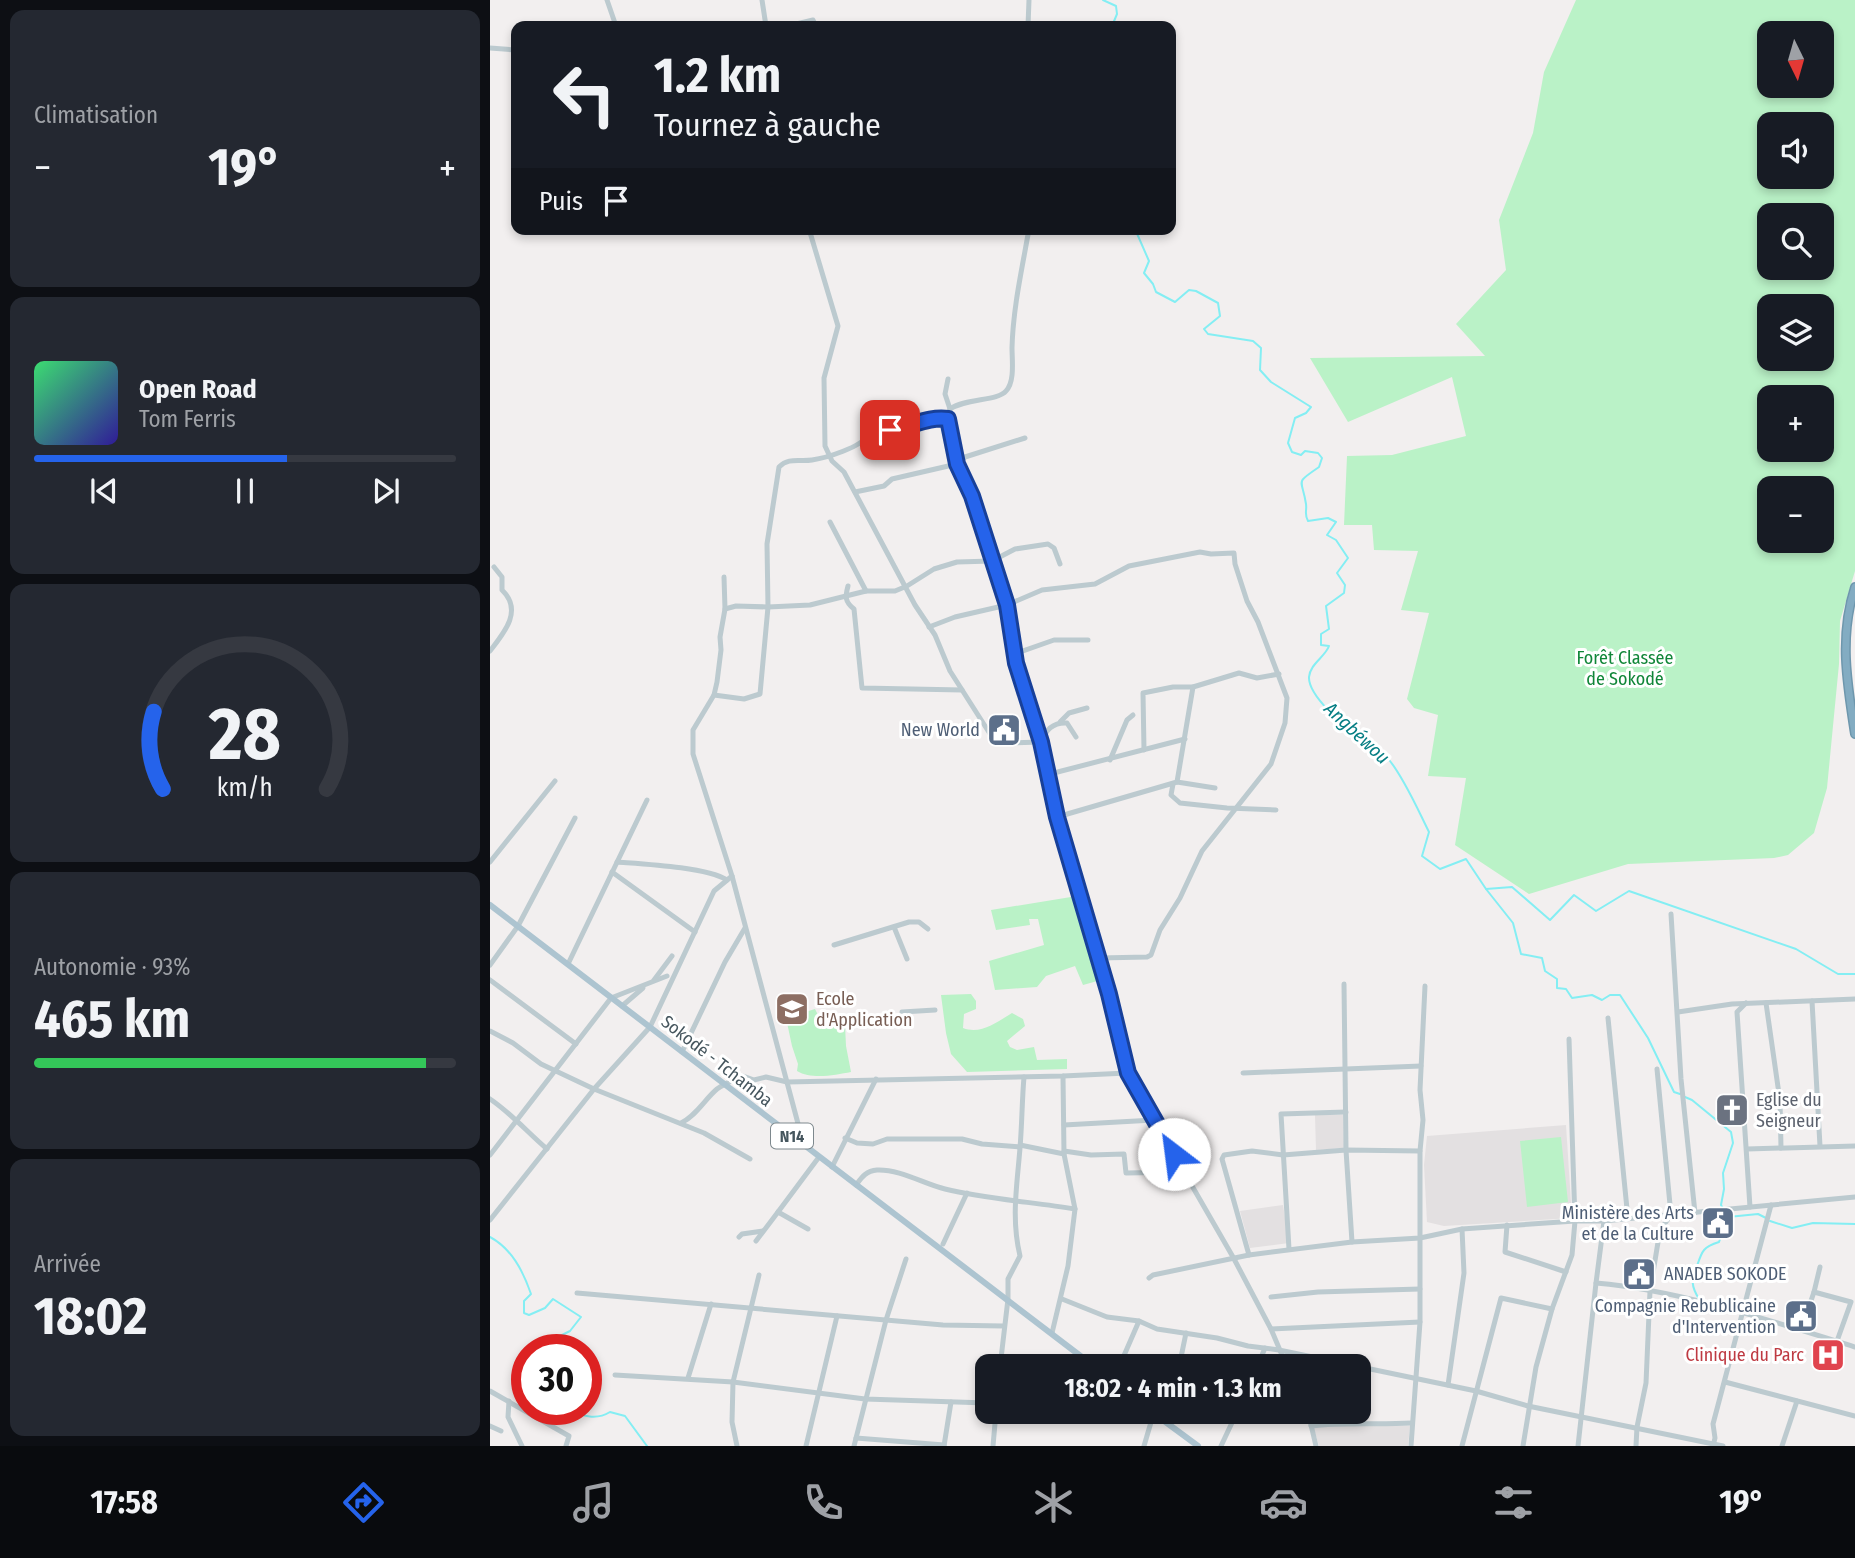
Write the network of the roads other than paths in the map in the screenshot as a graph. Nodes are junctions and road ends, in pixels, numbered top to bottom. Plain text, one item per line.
1 (607, 0) edge
2 (762, 0) edge
3 (1029, 0) edge
4 (614, 21) edge
5 (765, 21) edge
6 (1028, 21) edge
7 (490, 48) edge
8 (511, 50) edge
9 (811, 235) edge
10 (1028, 235) edge
11 (948, 379) dead end
12 (950, 409) junction
13 (948, 419) junction
14 (1025, 438) dead end
15 (830, 456) junction
16 (957, 464) junction
17 (855, 492) junction
18 (830, 522) dead end
19 (992, 561) junction
20 (1060, 564) dead end
21 (494, 567) dead end
22 (724, 577) dead end
23 (848, 586) dead end
24 (907, 586) junction
25 (1855, 587) edge
26 (866, 591) junction
27 (845, 596) junction
28 (1007, 605) junction
29 (768, 607) junction
30 (725, 608) junction
31 (980, 611) junction
32 (1009, 620) junction
33 (929, 627) junction
34 (1088, 640) dead end
35 (490, 650) edge
36 (1014, 654) junction
37 (1279, 674) junction
38 (1193, 687) junction
39 (962, 690) junction
40 (714, 695) junction
41 (1087, 708) dead end
42 (1133, 715) dead end
43 (1058, 724) junction
44 (1855, 734) edge
45 (1076, 737) dead end
46 (1185, 739) junction
47 (1041, 742) junction
48 (1144, 750) junction
49 (1110, 760) junction
50 (1046, 775) junction
51 (555, 781) dead end
52 (1175, 783) junction
53 (1215, 788) dead end
54 (647, 800) dead end
55 (1235, 808) junction
56 (1276, 810) dead end
57 (1057, 817) junction
58 (575, 818) dead end
59 (490, 862) edge
60 (617, 862) junction
61 (612, 872) junction
62 (729, 878) junction
63 (490, 905) edge
64 (1671, 914) dead end
65 (518, 926) junction
66 (894, 927) junction
67 (745, 928) junction
68 (928, 929) dead end
69 (695, 932) junction
70 (834, 944) dead end
71 (672, 956) dead end
72 (1099, 958) junction
73 (906, 959) dead end
74 (568, 964) junction
75 (490, 965) edge
76 (664, 969) junction
77 (670, 978) junction
78 (490, 980) edge
79 (653, 981) junction
80 (1344, 984) dead end
81 (1425, 986) dead end
82 (611, 998) junction
83 (1855, 999) edge
84 (1812, 1001) junction
85 (1746, 1003) junction
86 (1766, 1003) junction
87 (1732, 1004) junction
88 (622, 1006) junction
89 (935, 1010) dead end
90 (902, 1012) dead end
91 (1678, 1012) junction
92 (1737, 1012) junction
93 (1608, 1018) dead end
94 (650, 1027) junction
95 (490, 1031) edge
96 (1569, 1039) dead end
97 (576, 1044) junction
98 (682, 1052) junction
99 (1421, 1066) junction
100 (1345, 1069) junction
101 (1657, 1069) dead end
102 (556, 1071) junction
103 (1128, 1073) junction
104 (1243, 1073) dead end
105 (1063, 1076) junction
106 (1024, 1077) junction
107 (876, 1079) junction
108 (787, 1082) junction
109 (724, 1084) junction
110 (594, 1088) junction
111 (490, 1099) edge
112 (1346, 1112) junction
113 (1154, 1120) junction
114 (516, 1123) junction
115 (681, 1124) junction
116 (1064, 1125) junction
117 (845, 1138) junction
118 (804, 1146) junction
119 (1020, 1146) junction
120 (1820, 1146) junction
121 (1855, 1146) edge
122 (1781, 1148) junction
123 (547, 1149) junction
124 (1747, 1149) junction
125 (1346, 1150) junction
126 (1420, 1151) junction
127 (1064, 1153) junction
128 (490, 1155) edge
129 (1283, 1155) junction
130 (819, 1157) junction
131 (750, 1159) dead end
132 (832, 1167) junction
133 (1184, 1171) junction
134 (856, 1185) junction
135 (967, 1193) junction
136 (1855, 1197) edge
137 (1014, 1200) junction
138 (1771, 1205) junction
139 (1750, 1207) junction
140 (1074, 1209) junction
141 (778, 1212) junction
142 (1695, 1213) junction
143 (1671, 1215) junction
144 (1628, 1219) junction
145 (490, 1220) edge
146 (1575, 1221) junction
147 (1604, 1221) junction
148 (1507, 1225) junction
149 (808, 1229) dead end
150 (1462, 1229) junction
151 (763, 1231) junction
152 (739, 1237) dead end
153 (1420, 1238) junction
154 (756, 1241) dead end
155 (1352, 1242) junction
156 (943, 1244) dead end
157 (1289, 1249) junction
158 (1249, 1255) junction
159 (1233, 1257) junction
160 (905, 1259) dead end
161 (1820, 1267) dead end
162 (1566, 1272) junction
163 (759, 1275) dead end
164 (1149, 1278) dead end
165 (1596, 1283) junction
166 (1420, 1289) junction
167 (1650, 1291) junction
168 (1814, 1292) junction
169 (577, 1293) dead end
170 (1271, 1297) dead end
171 (1008, 1299) junction
172 (1062, 1299) junction
173 (711, 1304) junction
174 (1552, 1309) junction
175 (752, 1310) junction
176 (1743, 1313) junction
177 (837, 1316) junction
178 (886, 1320) junction
179 (1139, 1321) junction
180 (1420, 1322) junction
181 (1003, 1326) junction
182 (1271, 1329) junction
183 (1801, 1331) junction
184 (1186, 1332) junction
185 (1052, 1333) junction
186 (1838, 1341) junction
187 (1855, 1347) edge
188 (1265, 1348) junction
189 (1279, 1350) junction
190 (1001, 1354) edge
191 (1079, 1354) edge
192 (1125, 1354) edge
193 (1182, 1354) edge
194 (1262, 1354) edge
195 (1281, 1354) edge
196 (615, 1375) dead end
197 (688, 1378) junction
198 (1416, 1378) junction
199 (733, 1382) junction
200 (1724, 1382) junction
201 (1448, 1385) junction
202 (490, 1391) edge
203 (1476, 1391) junction
204 (817, 1394) junction
205 (865, 1399) junction
206 (509, 1401) junction
207 (1797, 1401) junction
208 (951, 1402) junction
209 (975, 1403) edge
210 (1528, 1406) junction
211 (1581, 1416) junction
212 (1855, 1416) edge
213 (1412, 1423) junction
214 (995, 1424) edge
215 (1150, 1424) edge
216 (1168, 1424) edge
217 (1231, 1424) edge
218 (490, 1426) edge
219 (1311, 1426) joint
220 (1637, 1427) junction
221 (501, 1432) dead end
222 (856, 1438) junction
223 (896, 1443) edge
224 (944, 1445) edge
225 (1713, 1445) edge
226 (522, 1446) edge
227 (566, 1446) edge
228 (737, 1446) edge
229 (806, 1446) edge
230 (854, 1446) edge
231 (993, 1446) edge
232 (1144, 1446) edge
233 (1198, 1446) edge
234 (1221, 1446) edge
235 (1316, 1446) edge
236 (1411, 1446) edge
237 (1462, 1446) edge
238 (1523, 1446) edge
239 (1578, 1446) edge
240 (1636, 1446) edge
241 (1723, 1446) edge
242 (1782, 1446) edge

1 - 4 street
2 - 5 street
3 - 6 street
7 - 8 street
9 - 15 street
10 - 12 street
11 - 12 street
12 - 13 street
13 - 15 street
13 - 16 street
14 - 16 street
15 - 17 street
15 - 29 street
16 - 17 street
16 - 19 street
17 - 24 street
18 - 26 street
19 - 20 street
19 - 24 street
19 - 28 street
21 - 35 street
22 - 30 street
23 - 27 street
24 - 26 street
24 - 33 street
25 - 44 highway
26 - 27 street
27 - 29 street
27 - 39 street
28 - 31 street
28 - 32 street
28 - 37 street
29 - 30 street
29 - 40 street
30 - 40 street
31 - 32 street
31 - 33 street
32 - 36 street
33 - 39 street
34 - 36 street
36 - 47 street
37 - 38 street
37 - 55 street
38 - 46 street
38 - 48 street
39 - 47 street
40 - 62 street
41 - 43 street
42 - 49 street
43 - 45 street
43 - 47 street
46 - 48 street
46 - 52 street
47 - 50 street
48 - 49 street
49 - 50 street
50 - 57 street
51 - 59 street
52 - 53 street
52 - 55 street
52 - 57 street
54 - 60 street
55 - 56 street
55 - 72 street
57 - 72 street
58 - 65 street
60 - 61 street
60 - 62 street
61 - 69 street
61 - 74 street
62 - 67 street
62 - 69 street
63 - 65 main road, Sokodé - Tchamba / N14
64 - 91 street
65 - 74 main road, Sokodé - Tchamba / N14
65 - 75 street
66 - 68 street
66 - 70 street
66 - 73 street
67 - 98 street
67 - 108 street
69 - 77 street
71 - 76 street
72 - 103 street
74 - 82 main road, Sokodé - Tchamba / N14
76 - 77 street
76 - 79 street
77 - 79 street
77 - 94 street
78 - 97 street
79 - 82 street
79 - 88 street
80 - 100 street
81 - 99 street
82 - 88 main road, Sokodé - Tchamba / N14
82 - 97 street
83 - 84 street
84 - 86 street
84 - 120 street
85 - 86 street
85 - 87 street
85 - 92 street
86 - 122 street
87 - 91 street
87 - 92 street
88 - 94 main road, Sokodé - Tchamba / N14
89 - 90 street
91 - 142 street
92 - 124 street
93 - 144 street
94 - 98 main road, Sokodé - Tchamba / N14
94 - 110 street
95 - 102 street
96 - 146 street
97 - 102 street
98 - 109 main road, Sokodé - Tchamba / N14
99 - 100 street
99 - 126 street
100 - 104 street
100 - 112 street
101 - 143 street
102 - 110 street
102 - 114 street
103 - 105 street
103 - 113 street
105 - 106 street
105 - 116 street
106 - 107 street
106 - 119 street
107 - 108 street
107 - 117 street
108 - 109 street
108 - 118 street
109 - 115 street
109 - 118 main road, Sokodé - Tchamba / N14
110 - 115 street
110 - 123 street
111 - 114 street
112 - 125 street
112 - 129 street
113 - 116 street
113 - 133 street
114 - 123 street
114 - 128 street
115 - 131 street
116 - 127 street
117 - 119 street
117 - 132 street
118 - 130 main road, Sokodé - Tchamba / N14
119 - 127 street
119 - 137 street
120 - 121 street
120 - 122 street
122 - 124 street
123 - 145 street
124 - 139 street
125 - 126 street
125 - 129 street
125 - 155 street
126 - 153 street
127 - 133 street
127 - 140 street
129 - 157 street
129 - 158 street
130 - 132 main road, Sokodé - Tchamba / N14
130 - 141 street
132 - 134 main road, Sokodé - Tchamba / N14
133 - 159 street
134 - 135 street
134 - 171 main road, Sokodé - Tchamba / N14
135 - 137 street
135 - 156 street
136 - 138 street
137 - 140 street
137 - 171 street
138 - 139 street
138 - 176 street
139 - 142 street
140 - 172 street
141 - 149 street
141 - 151 street
142 - 143 street
143 - 144 street
143 - 167 street
144 - 147 street
146 - 147 street
146 - 148 street
146 - 162 street
147 - 165 street
148 - 150 street
148 - 162 street
150 - 153 street
150 - 201 street
151 - 152 street
151 - 154 street
153 - 155 street
153 - 166 street
155 - 157 street
157 - 158 street
158 - 159 street
159 - 164 street
159 - 182 street
160 - 178 street
161 - 168 street
162 - 174 street
163 - 175 street
165 - 167 street
165 - 211 street
166 - 170 street
166 - 180 street
167 - 176 street
167 - 220 street
168 - 183 street
168 - 186 street
169 - 173 street
171 - 181 street
171 - 185 main road, Sokodé - Tchamba / N14
172 - 179 street
172 - 185 street
173 - 175 street
173 - 197 street
174 - 203 street
174 - 210 street
175 - 177 street
175 - 199 street
176 - 183 street
176 - 200 street
177 - 178 street
177 - 204 street
178 - 181 street
178 - 205 street
179 - 184 street
179 - 192 street
180 - 182 street
180 - 198 street
181 - 190 street
182 - 189 street
183 - 186 street
184 - 188 street
184 - 193 street
185 - 191 main road, Sokodé - Tchamba / N14
186 - 187 street
188 - 189 street
188 - 194 street
189 - 195 street
189 - 198 street
196 - 197 street
197 - 199 street
198 - 201 street
198 - 213 street
199 - 204 street
199 - 228 street
200 - 207 street
200 - 225 street
201 - 203 street
202 - 206 street
203 - 210 street
203 - 237 street
204 - 205 street
204 - 229 street
205 - 208 street
205 - 222 street
206 - 226 street
206 - 227 street
207 - 212 street
207 - 242 street
208 - 209 street
208 - 224 street
210 - 211 street
210 - 238 street
211 - 220 street
211 - 239 street
213 - 219 street
213 - 236 street
214 - 231 street
215 - 232 street
216 - 233 main road
217 - 234 street
218 - 221 street
219 - 235 street
220 - 225 street
220 - 240 street
222 - 223 street
222 - 230 street
223 - 224 street
225 - 241 street

